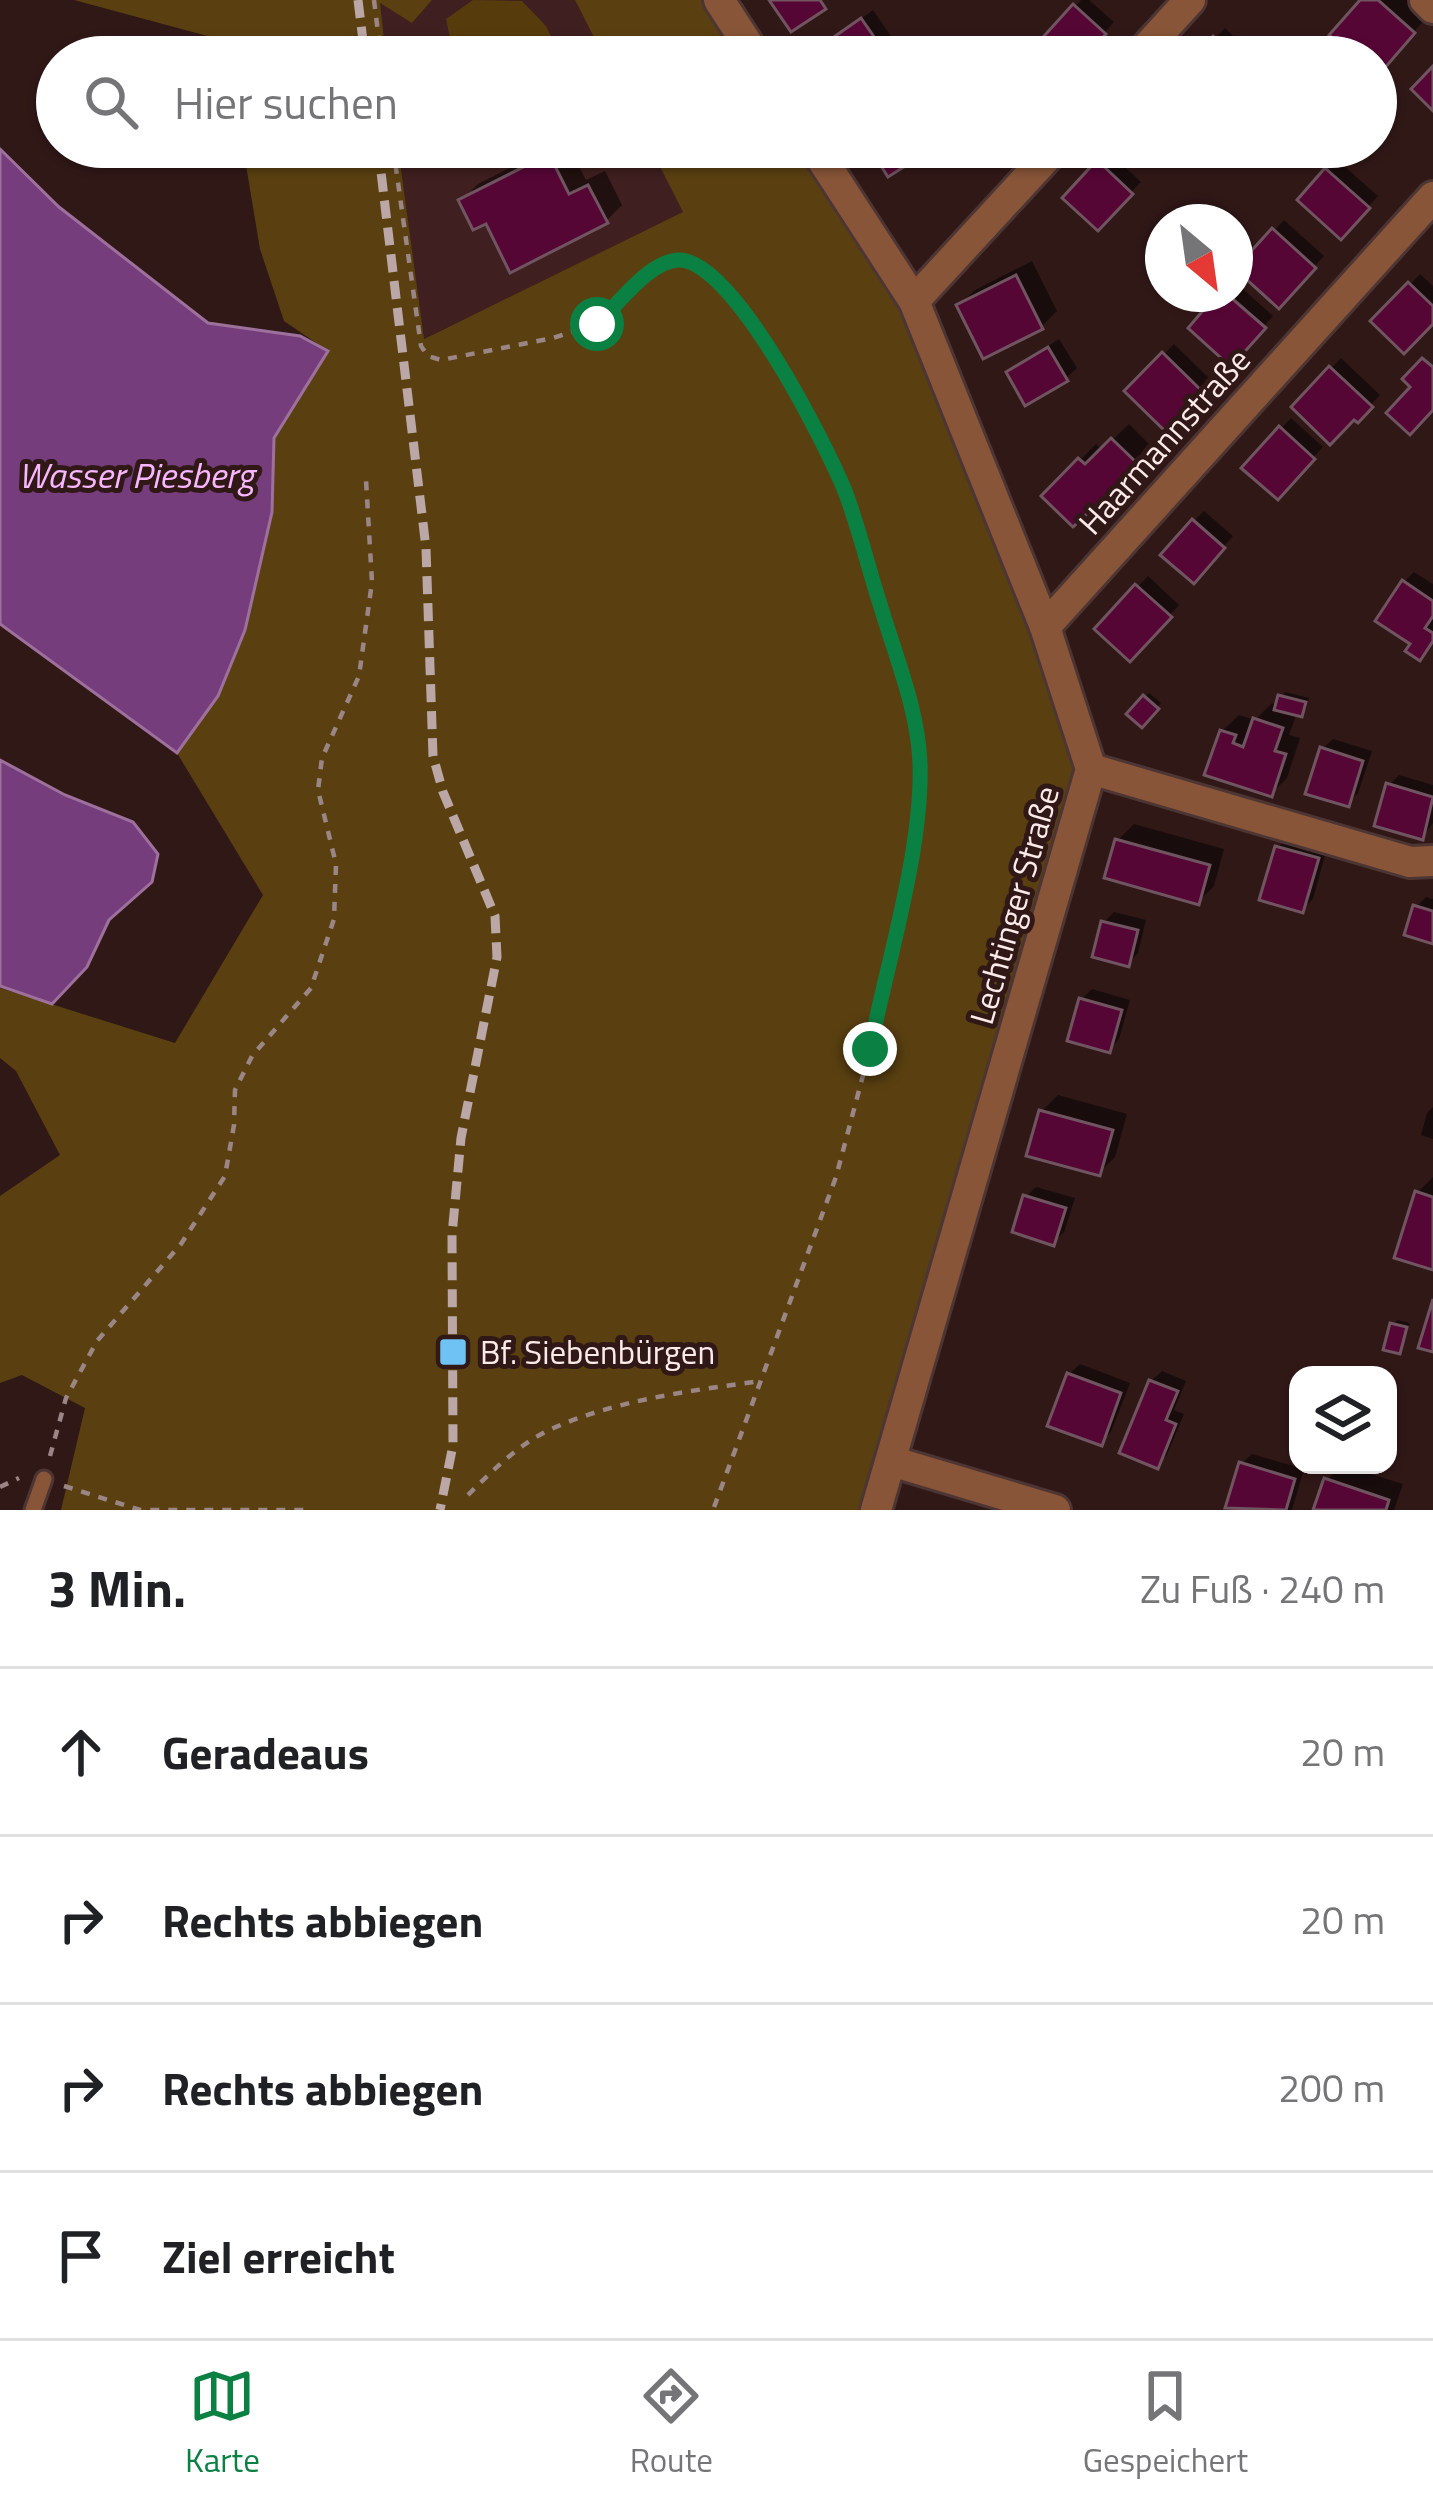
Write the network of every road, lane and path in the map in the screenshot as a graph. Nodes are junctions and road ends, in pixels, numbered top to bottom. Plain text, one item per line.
1 (374, 0) edge
2 (718, 0) edge
3 (1190, 0) edge
4 (1425, 0) edge
5 (1433, 8) edge
6 (378, 36) edge
7 (742, 36) edge
8 (1157, 36) edge
9 (396, 168) edge
10 (828, 168) edge
11 (1037, 168) edge
12 (1433, 197) edge
13 (914, 301) junction
14 (366, 480) dead end
15 (1045, 627) junction
16 (1091, 769) junction
17 (1433, 860) edge
18 (760, 1381) junction
19 (891, 1461) junction
20 (44, 1479) junction
21 (468, 1495) dead end
22 (33, 1510) edge
23 (307, 1510) edge
24 (713, 1510) edge
25 (876, 1510) edge
26 (1055, 1510) edge

1 - 6 path
2 - 7 street
3 - 8 street
4 - 5 street
9 - 18 path
10 - 13 street, Lechtinger Straße
11 - 13 street
12 - 15 street, Haarmannstraße
13 - 15 street, Lechtinger Straße
14 - 20 path
15 - 16 street, Lechtinger Straße
16 - 17 street
16 - 19 street, Lechtinger Straße
18 - 21 path
18 - 24 path
19 - 25 street, Lechtinger Straße
19 - 26 street
20 - 22 lane
20 - 23 path

